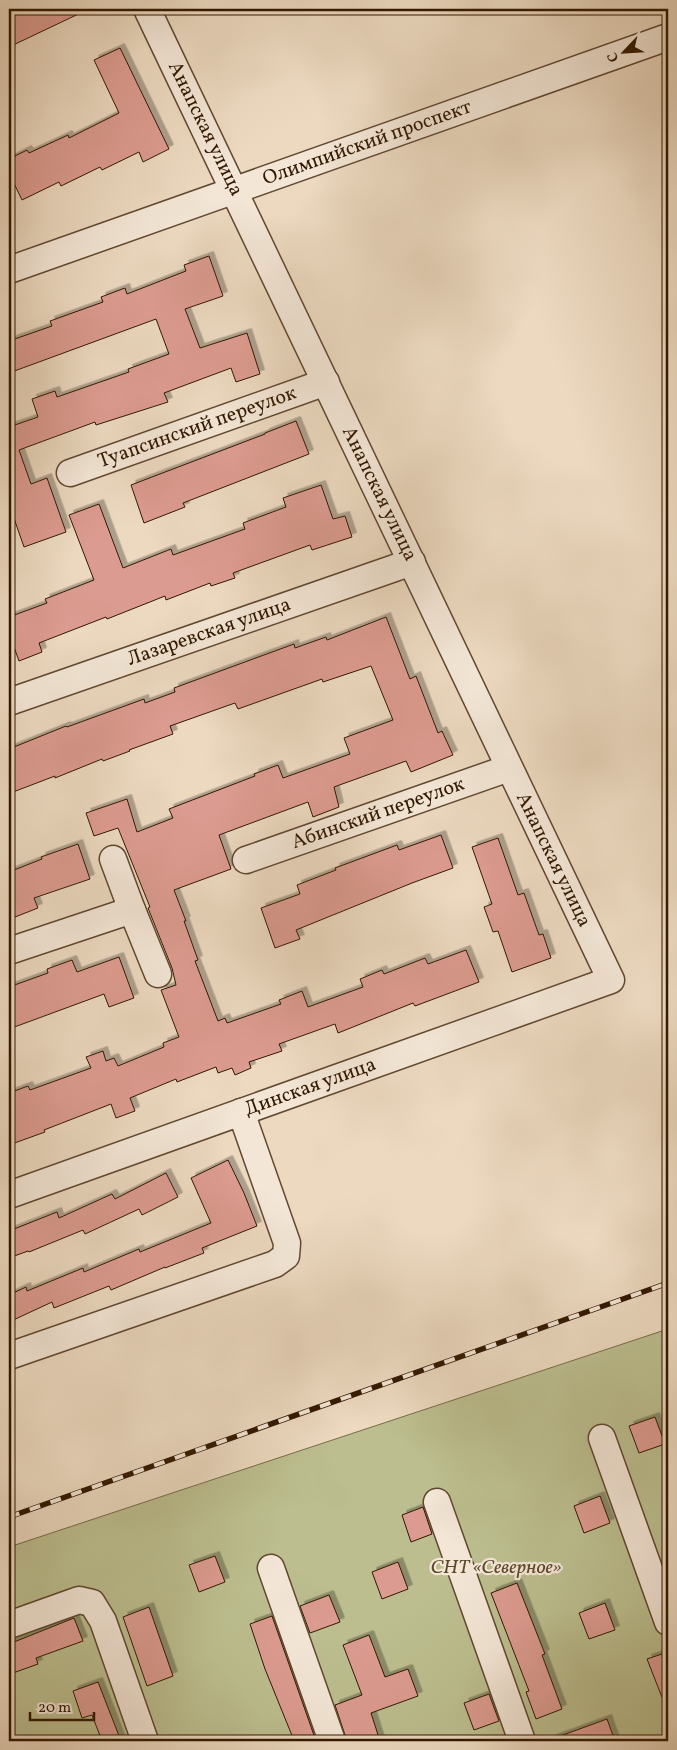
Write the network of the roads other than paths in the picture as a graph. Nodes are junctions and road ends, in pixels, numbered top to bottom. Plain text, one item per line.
1 (147, 9) edge
2 (668, 37) edge
3 (234, 190) junction
4 (9, 270) edge
5 (326, 382) junction
6 (70, 473) dead end
7 (412, 562) junction
8 (9, 702) edge
9 (509, 768) junction
10 (113, 859) dead end
11 (246, 860) dead end
12 (132, 910) junction
13 (9, 951) edge
14 (158, 974) dead end
15 (611, 980) joint
16 (241, 1112) junction
17 (9, 1194) edge
18 (9, 1356) edge
19 (602, 1438) dead end
20 (438, 1502) dead end
21 (271, 1568) dead end
22 (668, 1622) edge
23 (9, 1625) edge
24 (144, 1741) edge
25 (332, 1741) edge
26 (522, 1741) edge

1 - 3 street, Анапская улица
2 - 3 street, Олимпийский проспект
3 - 4 street, Олимпийский проспект
3 - 5 street, Анапская улица
5 - 6 street, Туапсинский переулок
5 - 7 street, Анапская улица
7 - 8 street, Лазаревская улица
7 - 9 street, Анапская улица
9 - 11 street, Абинский переулок
9 - 15 street, Анапская улица
10 - 12 street
12 - 13 street
12 - 14 street
15 - 16 street, Динская улица
16 - 17 street, Динская улица
16 - 18 street
19 - 22 street
20 - 26 street
21 - 25 street
23 - 24 street

